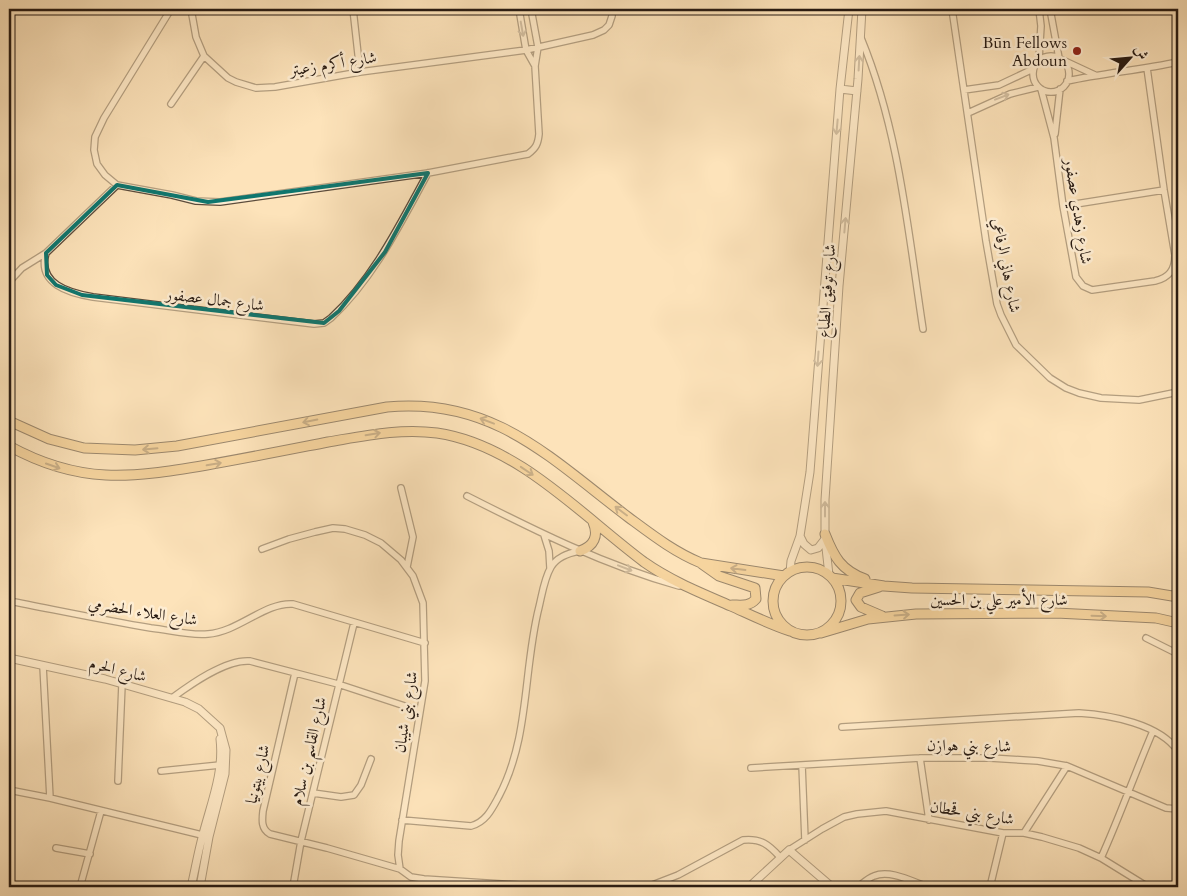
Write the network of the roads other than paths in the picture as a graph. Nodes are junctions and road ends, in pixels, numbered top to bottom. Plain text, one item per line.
1 (170, 9) edge
2 (191, 9) edge
3 (353, 9) edge
4 (518, 9) edge
5 (531, 9) edge
6 (612, 9) edge
7 (849, 9) edge
8 (862, 9) edge
9 (952, 9) edge
10 (1039, 9) edge
11 (1050, 9) edge
12 (861, 38) junction
13 (538, 47) junction
14 (526, 50) junction
15 (204, 56) junction
16 (1039, 59) junction
17 (1061, 59) junction
18 (1178, 62) edge
19 (535, 66) junction
20 (1147, 68) junction
21 (1033, 69) junction
22 (360, 72) junction
23 (1095, 75) junction
24 (1067, 81) junction
25 (1040, 88) junction
26 (840, 89) junction
27 (1060, 89) junction
28 (964, 90) junction
29 (857, 91) junction
30 (171, 104) dead end
31 (968, 113) junction
32 (1054, 138) junction
33 (428, 174) junction
34 (117, 186) junction
35 (1164, 190) junction
36 (1063, 206) junction
37 (46, 253) junction
38 (9, 282) edge
39 (924, 329) dead end
40 (1178, 392) edge
41 (9, 421) edge
42 (9, 446) edge
43 (401, 488) dead end
44 (467, 496) dead end
45 (593, 521) junction
46 (544, 535) junction
47 (800, 536) junction
48 (825, 536) junction
49 (262, 549) dead end
50 (580, 551) junction
51 (701, 563) junction
52 (407, 567) junction
53 (550, 568) junction
54 (787, 574) junction
55 (831, 577) junction
56 (884, 586) junction
57 (691, 589) junction
58 (1178, 596) edge
59 (9, 601) edge
60 (729, 605) junction
61 (885, 616) junction
62 (354, 623) junction
63 (1178, 623) edge
64 (790, 631) junction
65 (821, 633) junction
66 (1146, 638) dead end
67 (424, 643) junction
68 (1178, 654) edge
69 (9, 658) edge
70 (43, 666) junction
71 (295, 673) junction
72 (122, 684) junction
73 (338, 684) junction
74 (172, 698) junction
75 (420, 711) junction
76 (215, 722) junction
77 (842, 727) dead end
78 (1153, 731) junction
79 (1178, 751) edge
80 (920, 758) junction
81 (371, 759) dead end
82 (220, 765) junction
83 (802, 765) junction
84 (1067, 766) junction
85 (751, 768) dead end
86 (161, 771) dead end
87 (118, 781) dead end
88 (9, 790) edge
89 (1128, 792) junction
90 (313, 793) junction
91 (50, 798) junction
92 (1178, 809) edge
93 (101, 811) junction
94 (402, 820) junction
95 (929, 820) junction
96 (1003, 833) junction
97 (1024, 833) junction
98 (205, 836) junction
99 (805, 840) junction
100 (301, 841) junction
101 (56, 848) dead end
102 (789, 850) junction
103 (90, 854) junction
104 (780, 857) junction
105 (1101, 858) junction
106 (400, 869) junction
107 (80, 887) edge
108 (191, 887) edge
109 (200, 887) edge
110 (293, 887) edge
111 (550, 887) edge
112 (647, 887) edge
113 (749, 887) edge
114 (832, 887) edge
115 (858, 887) edge
116 (928, 887) edge
117 (990, 887) edge
118 (1148, 887) edge

1 - 34 street
2 - 15 street, شارع أكرم زعيتر
3 - 22 street
4 -> 14 street
5 - 13 street
6 - 13 street, شارع أكرم زعيتر
7 - 26 street, شارع توفيق الطباع
8 - 12 street, شارع توفيق الطباع
9 - 28 street, شارع هاني الرفاعي
10 - 16 street
11 - 17 street
29 -> 12 street, شارع توفيق الطباع
12 - 39 street
13 - 14 street, شارع أكرم زعيتر
13 - 19 street
14 - 19 street
14 - 22 street, شارع أكرم زعيتر
15 - 22 street, شارع أكرم زعيتر
15 - 30 street
16 - 17 street
16 - 21 street
17 - 23 street
17 - 24 street
18 - 20 street
19 - 33 street
20 - 23 street
20 - 35 street, شارع زهدي عصفور
21 - 25 street
21 - 28 street
23 - 24 street
24 - 27 street
25 - 27 street
31 -> 25 street
25 - 32 street, شارع زهدي عصفور
26 - 29 street
26 -> 47 street, شارع توفيق الطباع
27 - 32 street, شارع زهدي عصفور
28 - 31 street, شارع هاني الرفاعي
48 -> 29 street, شارع توفيق الطباع
31 - 40 street, شارع هاني الرفاعي
32 - 36 street, شارع زهدي عصفور
33 - 34 street
33 - 37 street, شارع جمال عصفور
34 - 37 street
35 - 36 street
35 - 36 street, شارع زهدي عصفور
37 - 38 street
51 -> 41 main road
42 -> 45 main road
43 - 52 street
44 - 46 street
45 - 50 main road
45 - 57 main road
46 - 50 street
46 - 53 street
47 - 48 street
47 - 54 street, شارع توفيق الطباع
48 - 55 street, شارع توفيق الطباع
48 - 56 main road
49 - 52 street, شارع بني شيبان
50 - 53 street
50 -> 57 street
54 -> 51 main road
51 - 60 main road
52 - 67 street, شارع بني شيبان
53 - 94 street
54 - 55 main road
54 - 64 main road
55 - 56 main road, شارع الأمير علي بن الحسين
55 - 65 main road
56 - 58 main road, شارع الأمير علي بن الحسين
56 - 61 main road
57 - 60 main road
59 - 62 street, شارع العلاء الحضرمي
60 - 64 main road
61 -> 63 main road, شارع الأمير علي بن الحسين
61 - 65 main road, شارع الأمير علي بن الحسين
62 - 67 street, شارع العلاء الحضرمي
62 - 73 street, شارع القاسم بن سلام
64 - 65 main road
66 - 68 street
67 - 75 street, شارع بني شيبان
69 - 70 street, شارع الحرم
70 - 72 street, شارع الحرم
70 - 91 street
71 - 73 street
71 - 74 street
71 - 100 street, شارع بيتونيا
72 - 74 street, شارع الحرم
72 - 87 street
73 - 75 street
73 - 90 street, شارع القاسم بن سلام
74 - 76 street, شارع الحرم
75 - 94 street, شارع بني شيبان
76 - 82 street, شارع الحرم
76 - 98 street, شارع الحرم
77 - 78 street, شارع بني هوازن
78 - 79 street, شارع بني هوازن
78 - 89 street
80 - 83 street, شارع بني هوازن
80 - 84 street, شارع بني هوازن
80 - 95 street
81 - 90 street
82 - 86 street
82 - 98 street, شارع الحرم
83 - 85 street, شارع بني هوازن
83 - 99 street
84 - 89 street, شارع بني هوازن
84 - 97 street
88 - 91 street
89 - 92 street, شارع بني هوازن
89 - 105 street
90 - 100 street, شارع القاسم بن سلام
91 - 93 street
93 - 98 street
93 - 103 street
94 - 106 street, شارع بني شيبان
95 - 96 street, شارع بني قحطان
95 - 99 street, شارع بني قحطان
96 - 97 street, شارع بني قحطان
96 - 117 street
97 - 105 street, شارع بني قحطان
98 - 108 street, شارع الحرم
98 - 109 street, شارع الحرم
99 - 102 street, شارع بني قحطان
100 - 106 street, شارع بيتونيا
100 - 110 street, شارع القاسم بن سلام
101 - 103 street
102 - 104 street
102 - 114 street
103 - 107 street
104 - 112 street
104 - 113 street
105 - 118 street, شارع بني قحطان
106 - 111 street
115 - 116 street

